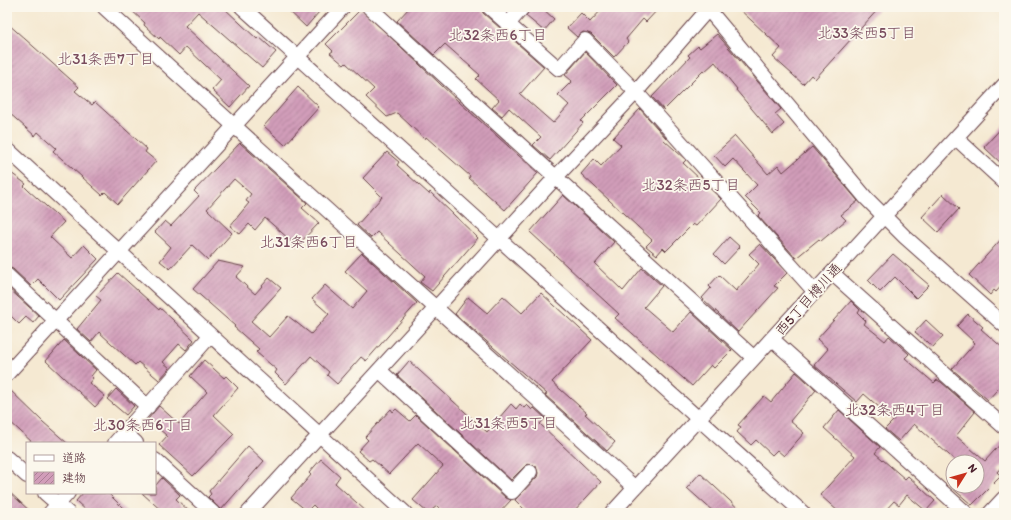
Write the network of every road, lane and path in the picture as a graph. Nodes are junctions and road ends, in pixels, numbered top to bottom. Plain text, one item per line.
1 (104, 7) edge
2 (242, 7) edge
3 (343, 7) edge
4 (370, 7) edge
5 (489, 7) edge
6 (524, 7) edge
7 (709, 8) edge
8 (508, 24) junction
9 (297, 57) junction
10 (1004, 85) edge
11 (636, 92) junction
12 (234, 126) junction
13 (956, 138) junction
14 (7, 149) edge
15 (556, 177) junction
16 (1004, 182) edge
17 (884, 216) junction
18 (498, 240) junction
19 (118, 252) junction
20 (832, 274) junction
21 (7, 275) edge
22 (815, 292) junction
23 (437, 307) junction
24 (56, 320) junction
25 (1004, 325) edge
26 (210, 336) junction
27 (772, 339) junction
28 (754, 358) junction
29 (379, 370) junction
30 (7, 374) edge
31 (148, 407) junction
32 (698, 419) junction
33 (1004, 427) edge
34 (124, 432) junction
35 (319, 436) junction
36 (116, 442) edge
37 (135, 442) edge
38 (7, 458) edge
39 (156, 461) edge
40 (530, 472) dead end
41 (26, 475) edge
42 (635, 488) junction
43 (46, 494) edge
44 (67, 494) edge
45 (1004, 498) edge
46 (58, 510) edge
47 (213, 513) edge
48 (248, 513) edge
49 (405, 513) edge
50 (612, 513) edge
51 (803, 513) edge
52 (966, 513) edge
53 (990, 513) edge

1 - 12 street
2 - 9 street
3 - 9 street
4 - 15 street
5 - 8 street
6 - 8 street
7 - 11 street
7 - 17 street
8 - 11 street
9 - 12 street
9 - 18 street
10 - 13 street, 西5丁目樽川通
11 - 15 street
11 - 22 street
12 - 19 street
12 - 23 street
13 - 16 street
13 - 17 street, 西5丁目樽川通
14 - 19 street
15 - 18 street
15 - 28 street
17 - 20 street, 西5丁目樽川通
17 - 25 street
18 - 23 street
18 - 32 street
19 - 24 street
19 - 26 street
20 - 22 street, 西5丁目樽川通
20 - 33 street
21 - 24 street
22 - 27 street, 西5丁目樽川通
23 - 29 street
23 - 42 street
24 - 30 street
24 - 31 street
26 - 31 street
26 - 35 street
27 - 28 street, 西5丁目樽川通
27 - 52 street
28 - 32 street, 西5丁目樽川通
29 - 35 street
29 - 40 street
31 - 34 street
32 - 42 street, 西5丁目樽川通
32 - 51 street
34 - 36 street
34 - 37 street
35 - 48 street
35 - 49 street
38 - 41 street
39 - 47 street
42 - 50 street, 西5丁目樽川通
43 - 46 street
44 - 46 street
45 - 53 street

